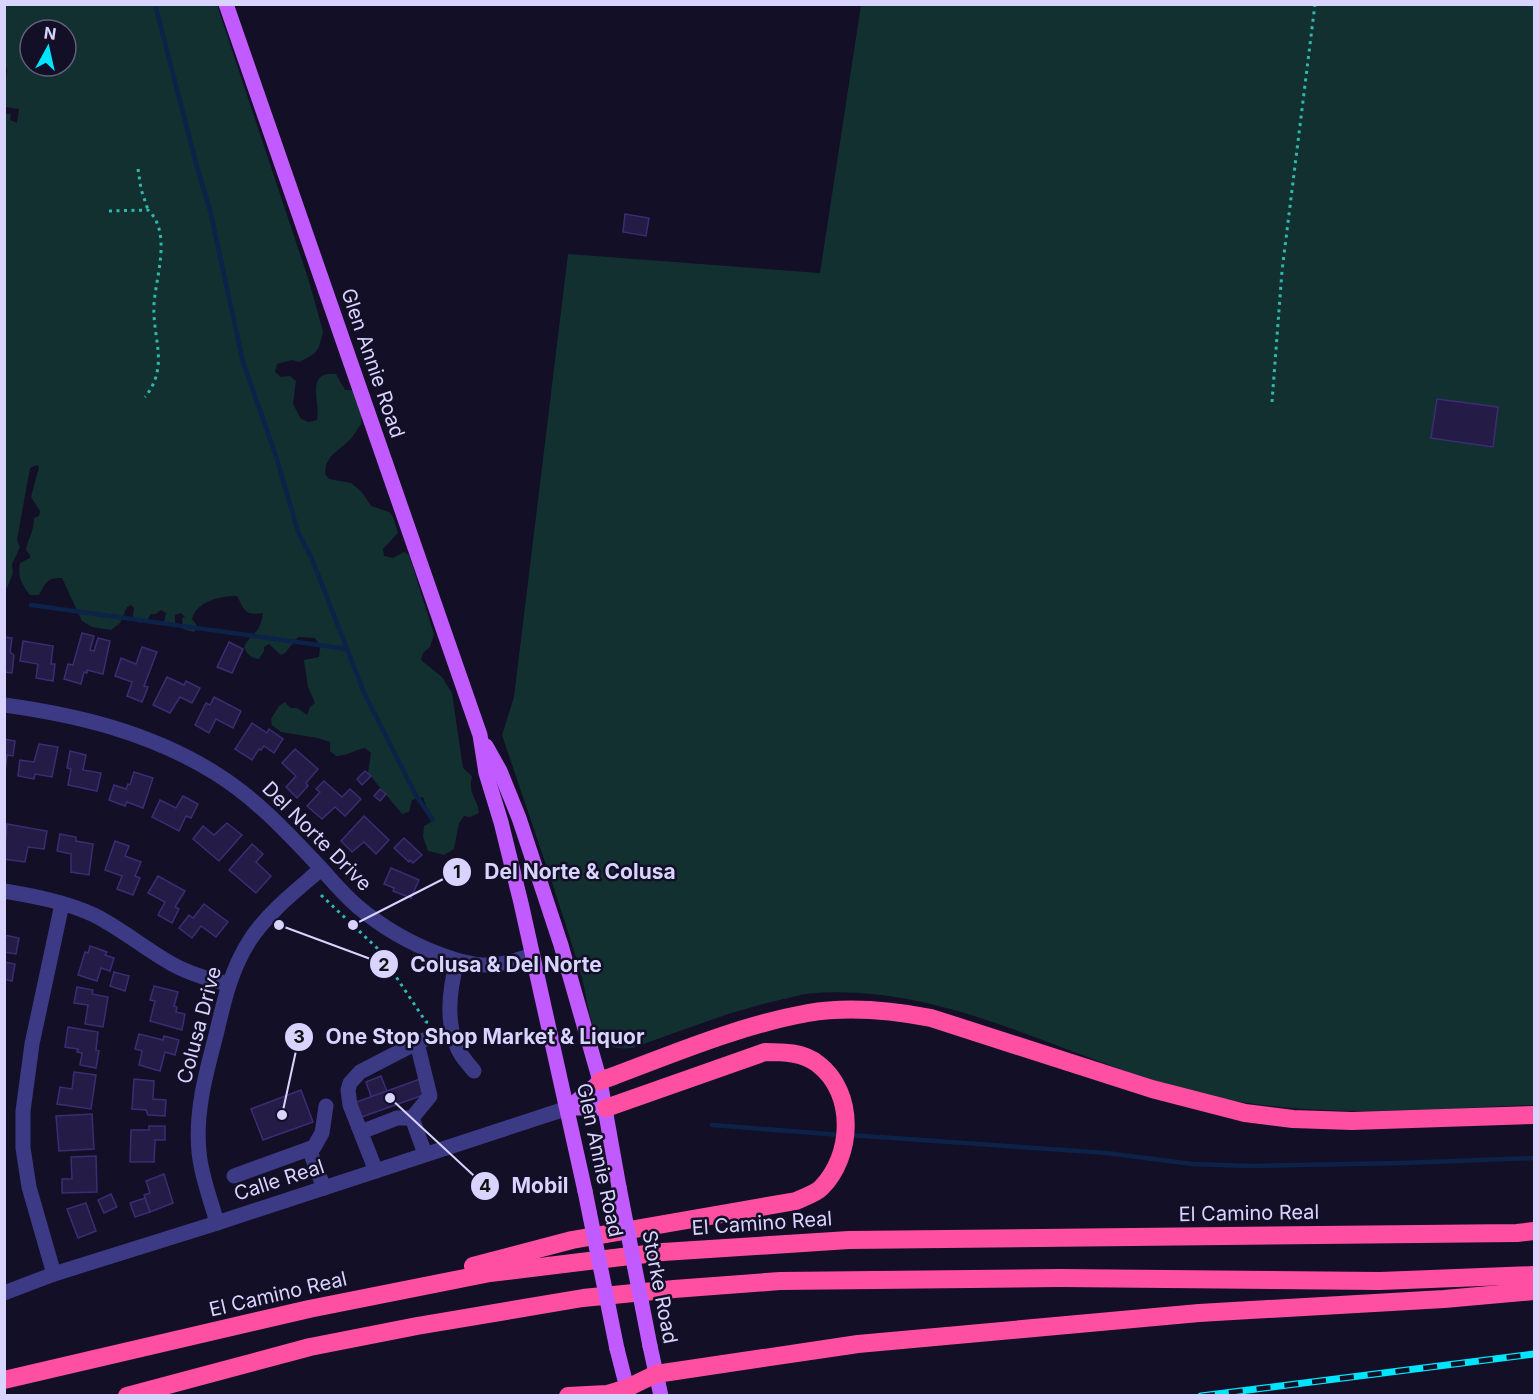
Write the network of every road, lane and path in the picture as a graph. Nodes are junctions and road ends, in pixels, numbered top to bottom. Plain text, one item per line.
1 (226, 4) edge
2 (1315, 4) edge
3 (138, 170) dead end
4 (110, 210) dead end
5 (148, 210) junction
6 (145, 397) dead end
7 (1272, 402) dead end
8 (4, 705) edge
9 (480, 735) junction
10 (321, 869) junction
11 (4, 891) edge
12 (321, 895) dead end
13 (62, 904) junction
14 (531, 955) junction
15 (457, 961) junction
16 (228, 984) junction
17 (434, 1023) dead end
18 (453, 1034) junction
19 (416, 1043) junction
20 (474, 1071) dead end
21 (600, 1082) junction
22 (327, 1106) dead end
23 (568, 1108) junction
24 (606, 1108) junction
25 (1534, 1115) edge
26 (412, 1118) junction
27 (361, 1132) junction
28 (309, 1149) junction
29 (425, 1154) junction
30 (376, 1171) junction
31 (234, 1176) dead end
32 (619, 1187) joint
33 (324, 1188) junction
34 (217, 1223) junction
35 (1534, 1231) edge
36 (54, 1274) junction
37 (1534, 1275) edge
38 (1534, 1291) edge
39 (4, 1293) edge
40 (309, 1309) junction
41 (656, 1374) junction
42 (4, 1380) edge
43 (628, 1392) edge
44 (127, 1395) edge
45 (568, 1395) edge
46 (661, 1395) edge

1 - 9 main road, Glen Annie Road
2 - 7 path
3 - 5 path
4 - 5 path
5 - 6 path
8 - 10 street, Del Norte Drive
9 - 14 main road, Glen Annie Road
9 - 21 main road, Glen Annie Road
10 - 15 street, Del Norte Drive
10 - 16 street, Colusa Drive
11 - 13 street
12 - 17 path
13 - 16 street
13 - 36 street
14 - 15 street, Del Norte Drive
14 - 23 main road, Glen Annie Road
15 - 18 street
16 - 34 street, Colusa Drive
18 - 19 street
18 - 20 street
19 - 26 street
19 - 27 street
21 - 23 main road
21 - 24 main road, Glen Annie Road
21 - 25 highway
22 - 28 street
23 - 24 main road
23 - 29 street, Calle Real
23 - 43 main road, Glen Annie Road, bridge
24 - 32 main road, Glen Annie Road
24 - 40 highway
26 - 27 street
26 - 29 street
27 - 30 street
28 - 31 street
28 - 33 street
29 - 30 street, Calle Real
30 - 33 street, Calle Real
32 - 41 main road, Storke Road, bridge
33 - 34 street, Calle Real
34 - 36 street, Calle Real
35 - 40 highway, El Camino Real
36 - 39 street, Calle Real
37 - 44 highway
38 - 41 highway
40 - 42 highway, El Camino Real
41 - 43 highway
41 - 46 main road, Storke Road
43 - 45 highway

